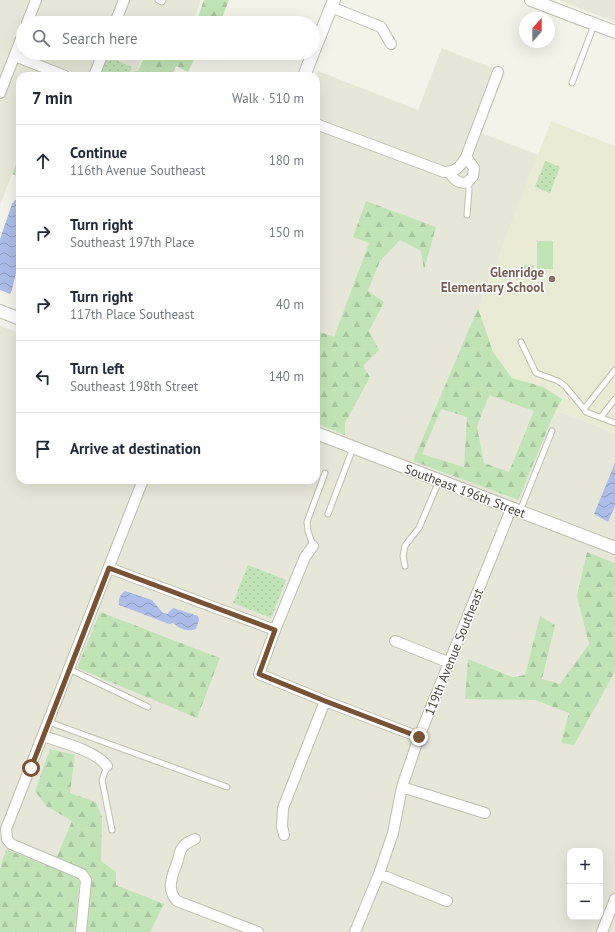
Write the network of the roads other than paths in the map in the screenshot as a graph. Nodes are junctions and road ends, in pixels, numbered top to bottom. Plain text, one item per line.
1 (36, 0) edge
2 (124, 0) edge
3 (158, 0) edge
4 (163, 0) edge
5 (532, 0) edge
6 (333, 4) edge
7 (30, 16) edge
8 (118, 16) edge
9 (594, 24) junction
10 (615, 32) edge
11 (320, 36) edge
12 (391, 44) dead end
13 (15, 56) edge
14 (25, 60) edge
15 (100, 60) edge
16 (310, 60) edge
17 (55, 72) edge
18 (96, 72) edge
19 (306, 72) edge
20 (498, 72) dead end
21 (572, 83) dead end
22 (0, 93) edge
23 (320, 126) edge
24 (466, 157) junction
25 (449, 172) junction
26 (468, 182) junction
27 (467, 215) dead end
28 (0, 311) edge
29 (16, 317) edge
30 (521, 342) dead end
31 (615, 370) edge
32 (615, 400) edge
33 (584, 409) junction
34 (601, 417) junction
35 (615, 423) edge
36 (552, 431) dead end
37 (320, 435) edge
38 (353, 448) junction
39 (325, 473) dead end
40 (439, 481) junction
41 (141, 484) edge
42 (515, 510) junction
43 (328, 514) dead end
44 (313, 546) joint
45 (615, 548) edge
46 (404, 566) dead end
47 (109, 568) junction
48 (275, 630) junction
49 (395, 641) dead end
50 (450, 663) junction
51 (69, 669) junction
52 (325, 701) junction
53 (148, 707) dead end
54 (49, 722) junction
55 (43, 736) junction
56 (419, 737) junction
57 (107, 766) joint
58 (227, 787) dead end
59 (402, 787) junction
60 (485, 813) dead end
61 (112, 830) dead end
62 (284, 835) dead end
63 (195, 839) dead end
64 (379, 874) junction
65 (615, 899) edge
66 (447, 901) dead end
67 (81, 932) edge
68 (258, 932) edge
69 (355, 932) edge
70 (602, 932) edge

1 - 7 street
2 - 8 street
3 - 4 lane
5 - 9 street
6 - 11 street
6 - 12 street
9 - 10 street
9 - 21 lane
13 - 22 street
14 - 17 street
15 - 18 street
16 - 19 street
20 - 24 street
23 - 25 street
24 - 25 street
24 - 26 street
25 - 26 street
26 - 27 lane
28 - 29 street
30 - 33 lane
31 - 33 lane
32 - 34 lane
33 - 34 lane
34 - 35 lane
36 - 42 lane
37 - 38 street, Southeast 196th Street
38 - 40 street, Southeast 196th Street
38 - 43 lane
39 - 44 lane
40 - 42 street, Southeast 196th Street
40 - 46 lane
41 - 47 street
42 - 45 street, Southeast 196th Street
42 - 50 street, 119th Avenue Southeast
44 - 48 street
47 - 48 street
47 - 51 street
48 - 52 street
49 - 50 street
50 - 56 street, 119th Avenue Southeast
51 - 53 lane
51 - 54 street
52 - 56 street
52 - 62 street
54 - 55 street
54 - 58 lane
55 - 57 street
55 - 67 street
56 - 59 street, 119th Avenue Southeast
57 - 61 lane
59 - 60 street
59 - 64 street, 119th Avenue Southeast
63 - 68 street
64 - 66 street
64 - 69 street, 119th Avenue Southeast
65 - 70 street

